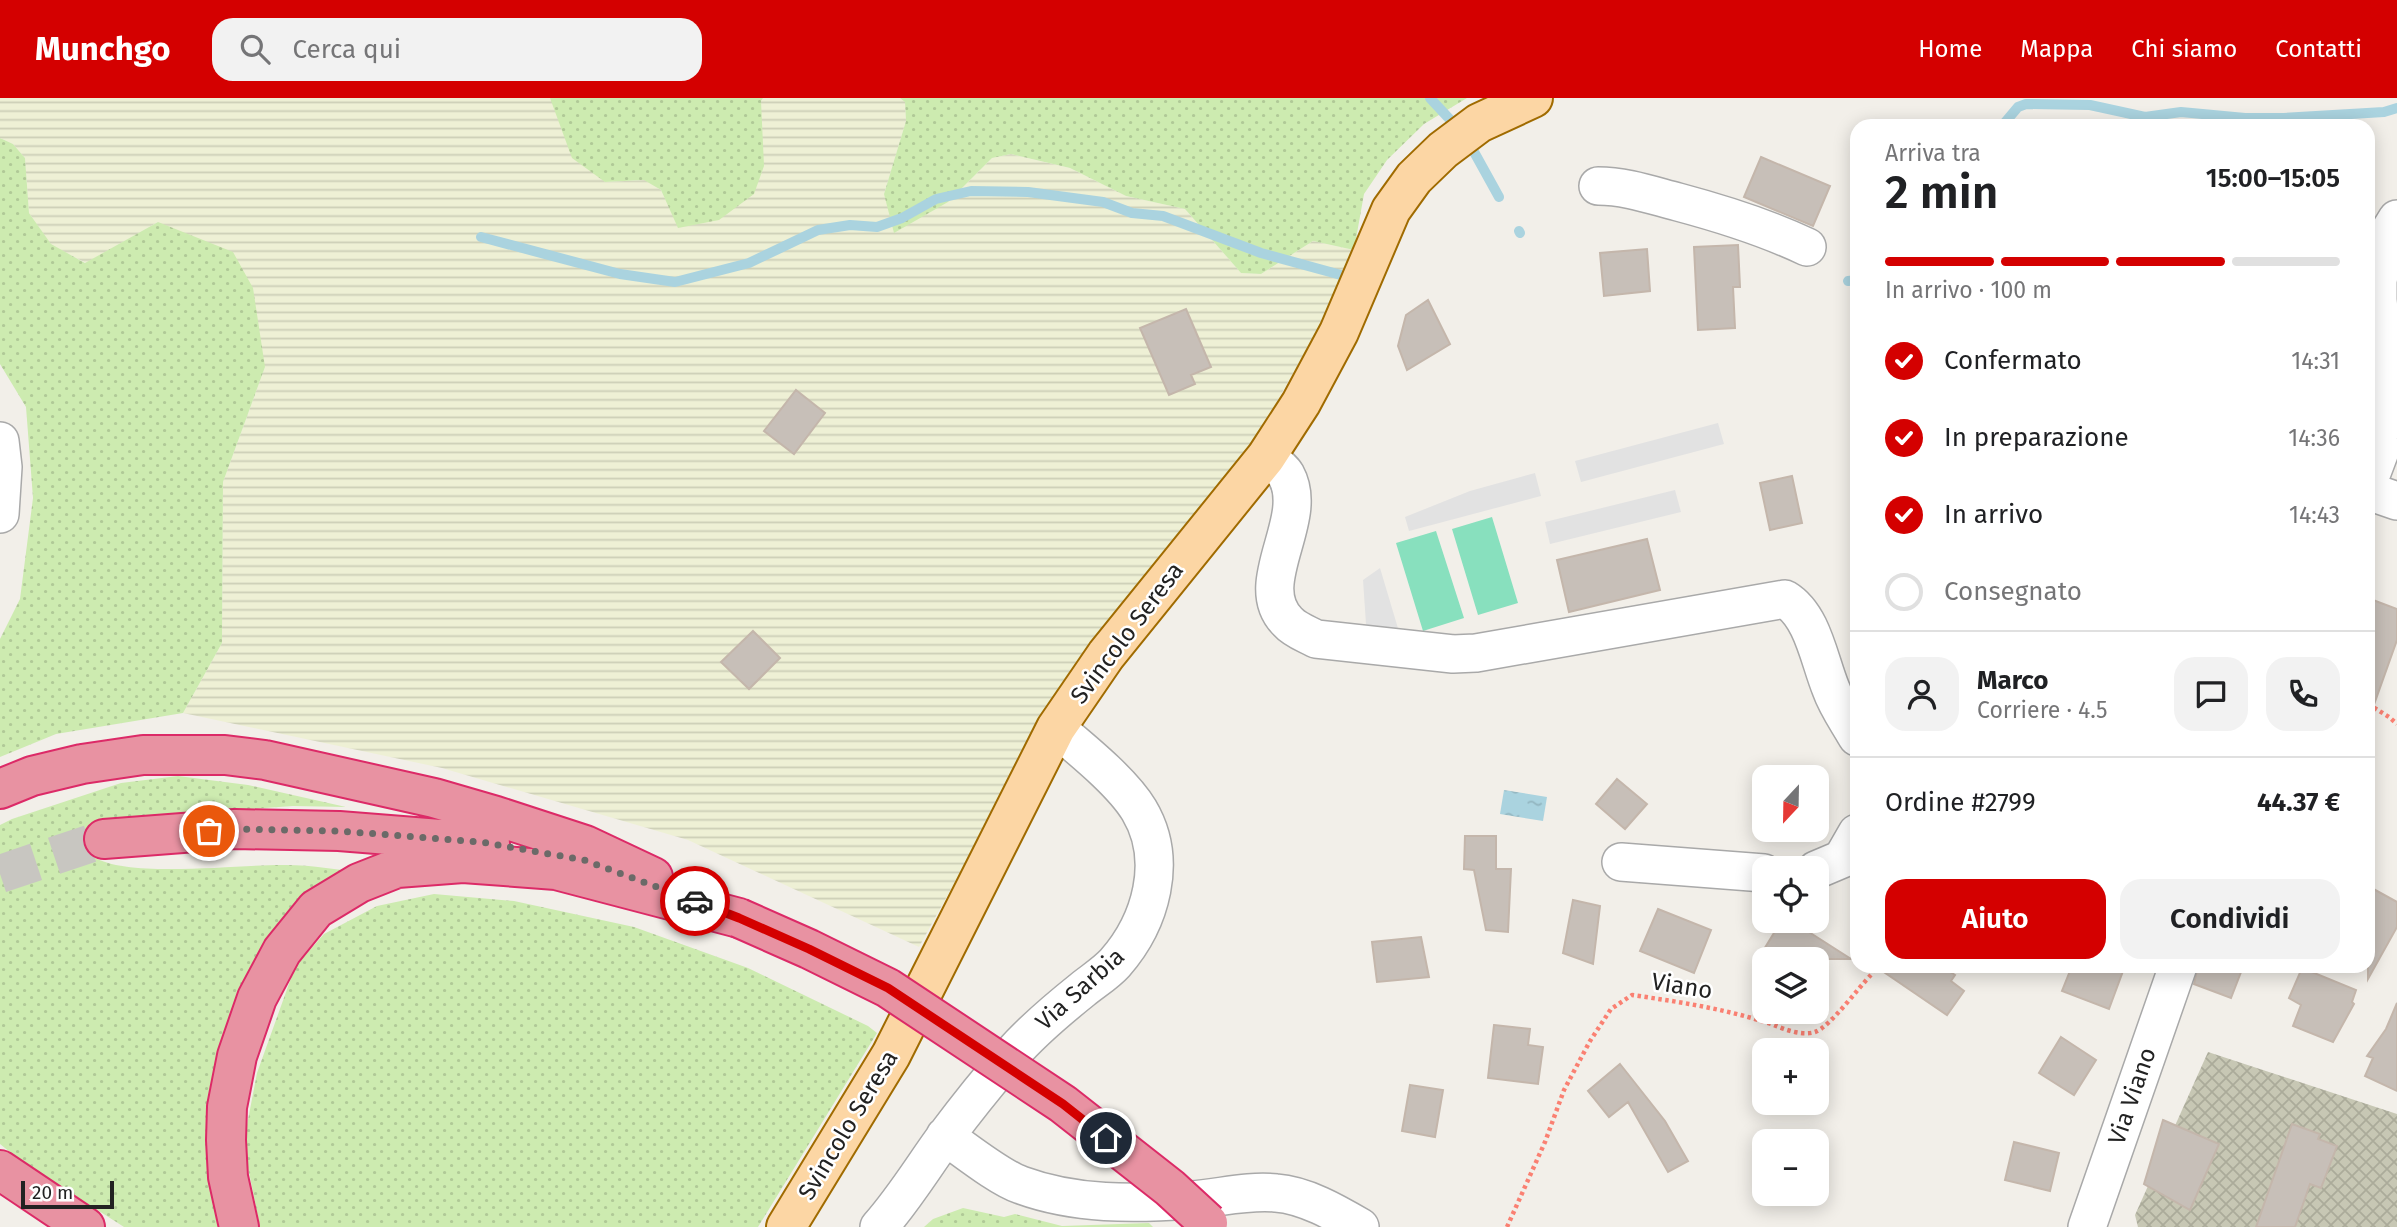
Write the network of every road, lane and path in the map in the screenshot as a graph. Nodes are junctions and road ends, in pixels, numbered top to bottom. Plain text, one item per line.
1 (1533, 98) edge
2 (1598, 186) dead end
3 (2385, 229) edge
4 (1807, 247) dead end
5 (2375, 269) edge
6 (2375, 282) edge
7 (2388, 325) edge
8 (2394, 413) edge
9 (0, 441) edge
10 (1266, 457) junction
11 (2375, 464) edge
12 (2375, 493) edge
13 (2397, 501) edge
14 (0, 514) edge
15 (2375, 708) edge
16 (1850, 724) edge
17 (2397, 724) edge
18 (1056, 729) junction
19 (0, 789) edge
20 (104, 839) tunnel mouth
21 (1850, 845) edge
22 (1620, 862) dead end
23 (1829, 864) edge
24 (1752, 872) edge
25 (739, 918) junction
26 (1872, 973) edge
27 (2176, 973) edge
28 (945, 1136) junction
29 (0, 1170) edge
30 (1210, 1225) edge
31 (85, 1227) edge
32 (239, 1227) edge
33 (786, 1227) edge
34 (879, 1227) edge
35 (1360, 1227) edge
36 (1507, 1227) edge
37 (2087, 1227) edge

1 - 10 main road, Svincolo Seresa
2 - 4 street
3 - 5 street
6 - 7 street
7 - 8 street
8 - 11 street
9 - 14 street
10 - 16 street
10 - 18 main road, Svincolo Seresa
12 - 13 street
15 - 17 path
18 - 28 street, Via Sarbia
18 - 33 main road, Svincolo Seresa
19 - 25 highway
20 - 25 highway
21 - 23 street
22 - 24 street
25 - 30 highway, bridge
25 - 32 highway
26 - 36 path, Viano
27 - 37 street, Via Viano
28 - 34 street, Via Sarbia
28 - 35 street
29 - 31 highway

